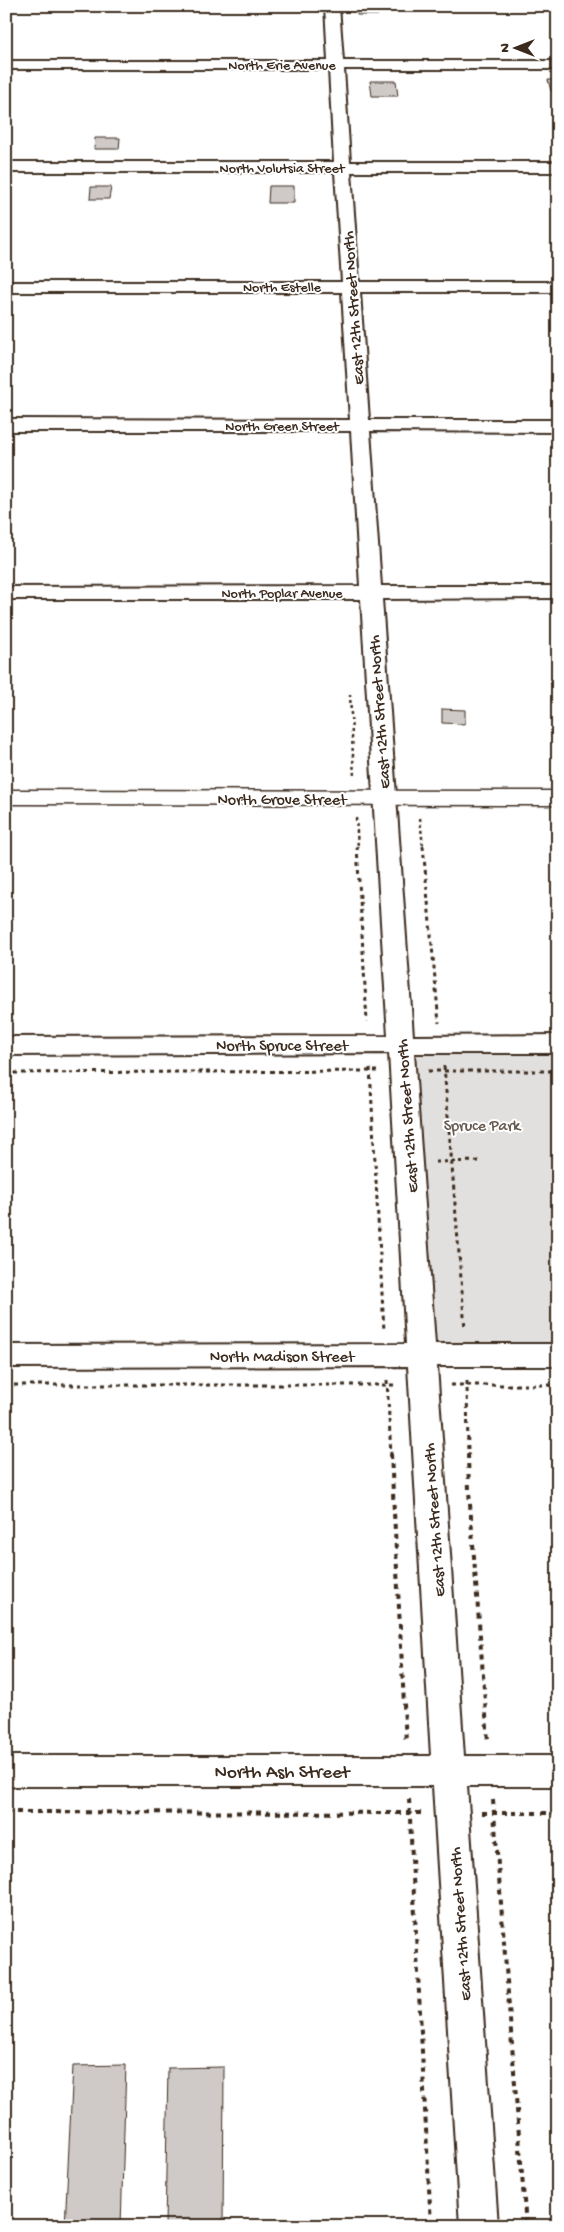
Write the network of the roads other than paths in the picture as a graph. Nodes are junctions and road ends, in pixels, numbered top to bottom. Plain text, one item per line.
1 (332, 6) edge
2 (335, 64) junction
3 (6, 65) edge
4 (558, 65) edge
5 (342, 167) junction
6 (558, 167) edge
7 (6, 168) edge
8 (6, 286) edge
9 (350, 286) junction
10 (558, 287) edge
11 (6, 425) edge
12 (360, 425) junction
13 (558, 426) edge
14 (370, 592) junction
15 (558, 592) edge
16 (6, 593) edge
17 (6, 797) edge
18 (370, 798) junction
19 (558, 798) edge
20 (558, 1044) edge
21 (6, 1046) edge
22 (402, 1057) junction
23 (422, 1355) junction
24 (558, 1355) edge
25 (6, 1356) edge
26 (449, 1770) junction
27 (558, 1770) edge
28 (6, 1771) edge
29 (479, 2226) edge

1 - 2 street, East 12th Street North
2 - 3 street, North Erie Avenue
2 - 4 street, North Erie Avenue
2 - 5 street, East 12th Street North
5 - 6 street, North Volutsia Street
5 - 7 street, North Volutsia Street
5 - 9 street, East 12th Street North
8 - 9 street, North Estelle
9 - 10 street, North Estelle
9 - 12 street, East 12th Street North
11 - 12 street, North Green Street
12 - 13 street, North Green Street
12 - 14 street, East 12th Street North
14 - 15 street, North Poplar Avenue
14 - 16 street, North Poplar Avenue
14 - 18 street, East 12th Street North
17 - 18 street, North Grove Street
18 - 19 street, North Grove Street
18 - 22 street, East 12th Street North
20 - 22 street, North Spruce Street
21 - 22 street, North Spruce Street
22 - 23 street, East 12th Street North
23 - 24 street, North Madison Street
23 - 25 street, North Madison Street
23 - 26 street, East 12th Street North
26 - 27 street, North Ash Street
26 - 28 street, North Ash Street
26 - 29 street, East 12th Street North

